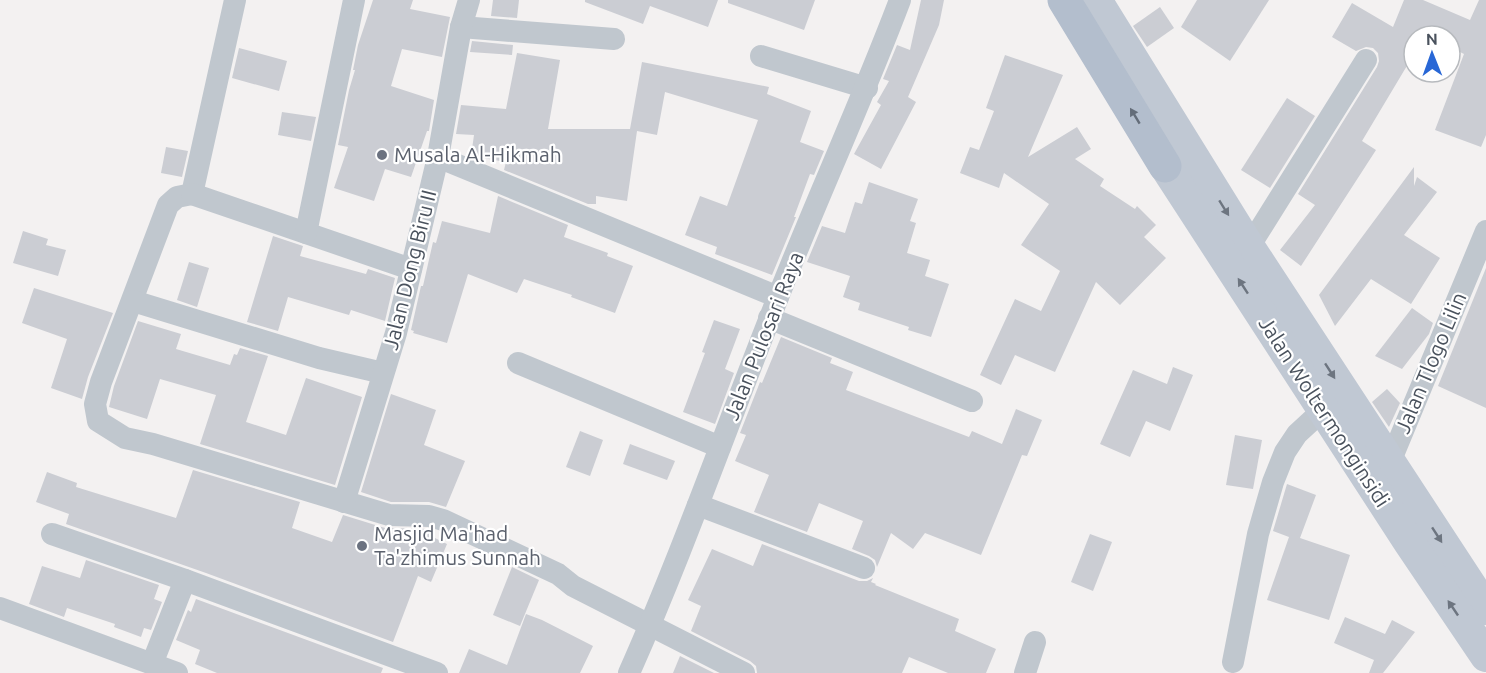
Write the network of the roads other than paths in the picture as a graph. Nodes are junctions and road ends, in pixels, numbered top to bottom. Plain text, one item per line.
1 (235, 0) edge
2 (354, 0) edge
3 (469, 0) edge
4 (900, 0) edge
5 (1064, 0) edge
6 (1096, 0) edge
7 (461, 27) junction
8 (614, 39) dead end
9 (761, 56) dead end
10 (1366, 60) dead end
11 (867, 88) junction
12 (438, 157) junction
13 (1179, 162) junction
14 (192, 195) junction
15 (1486, 231) edge
16 (306, 233) junction
17 (1249, 247) junction
18 (411, 270) junction
19 (778, 297) junction
20 (133, 301) junction
21 (769, 318) junction
22 (518, 363) dead end
23 (383, 374) junction
24 (972, 402) dead end
25 (1323, 410) junction
26 (720, 447) junction
27 (1390, 462) junction
28 (344, 502) junction
29 (698, 505) junction
30 (52, 534) dead end
31 (864, 568) dead end
32 (185, 580) junction
33 (0, 608) edge
34 (1486, 609) edge
35 (650, 626) junction
36 (1035, 642) dead end
37 (1486, 656) edge
38 (1233, 662) dead end
39 (152, 664) junction
40 (177, 673) edge
41 (437, 673) edge
42 (629, 673) edge
43 (744, 673) edge
44 (1024, 673) edge

1 - 14 street
2 - 16 street
3 - 7 street, Jalan Dong Biru II
4 - 11 street, Jalan Pulosari Raya
13 -> 5 main road
6 - 13 main road
7 - 8 street
7 - 12 street, Jalan Dong Biru II
9 - 11 street
10 - 17 street
11 - 19 street, Jalan Pulosari Raya
12 - 18 street, Jalan Dong Biru II
12 - 19 street
13 -> 17 main road, Jalan Woltermonginsidi
25 -> 13 main road, Jalan Woltermonginsidi
14 - 16 street
14 - 20 street
15 - 27 street, Jalan Tlogo Lilin
16 - 18 street
17 -> 27 main road, Jalan Woltermonginsidi
18 - 23 street, Jalan Dong Biru II
19 - 21 street, Jalan Pulosari Raya
20 - 23 street
20 - 28 street
21 - 24 street
21 - 26 street, Jalan Pulosari Raya
22 - 26 street
23 - 28 street, Jalan Dong Biru II
37 -> 25 main road, Jalan Woltermonginsidi
25 - 38 street
26 - 29 street, Jalan Pulosari Raya
27 -> 34 main road, Jalan Woltermonginsidi
28 - 35 street
29 - 31 street
29 - 35 street, Jalan Pulosari Raya
30 - 32 street
32 - 39 street
32 - 41 street
33 - 39 street
35 - 42 street, Jalan Pulosari Raya
35 - 43 street
36 - 44 street
39 - 40 street

